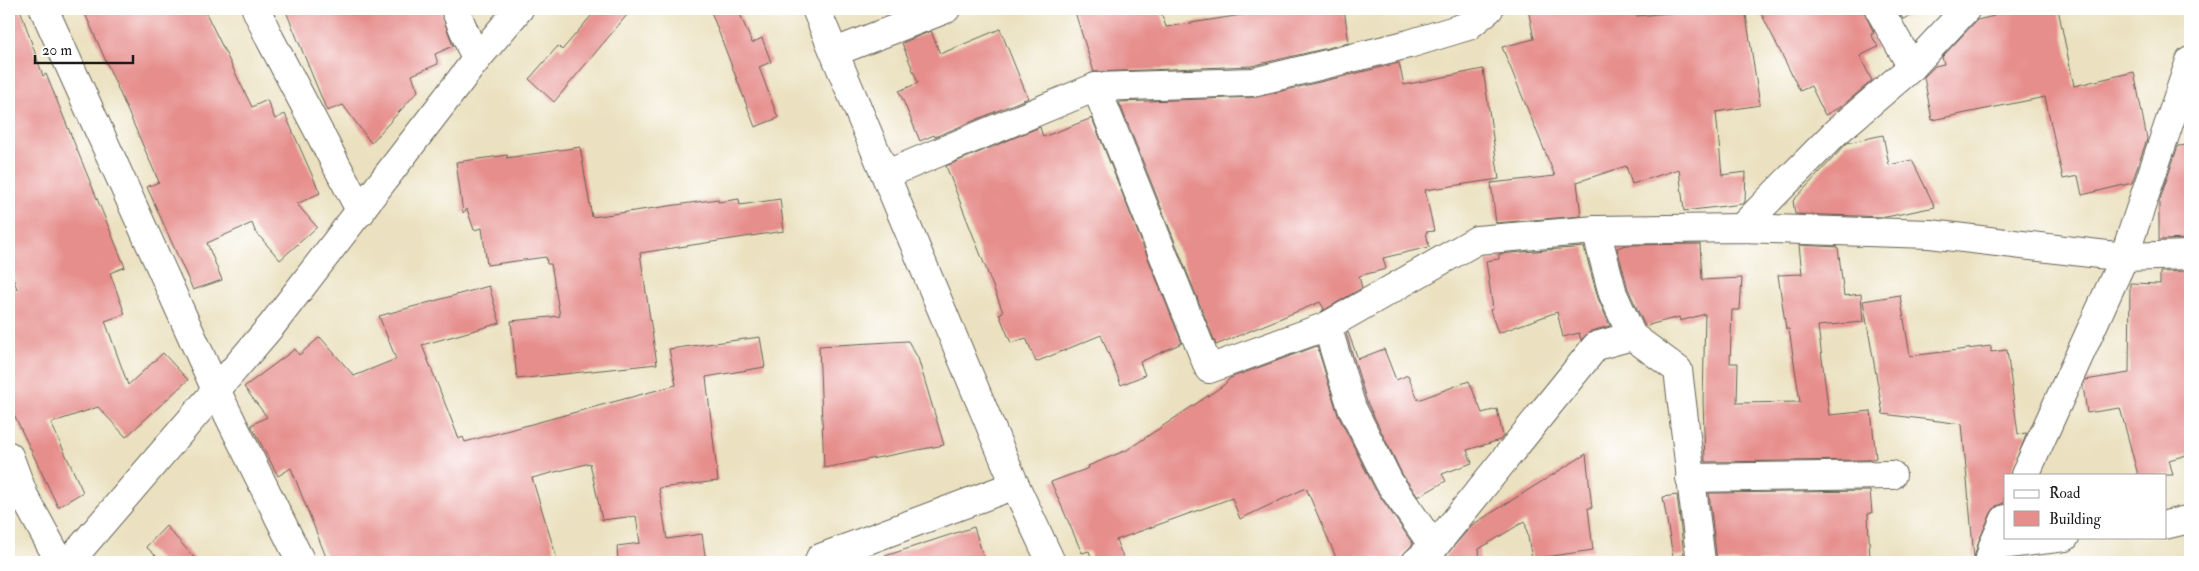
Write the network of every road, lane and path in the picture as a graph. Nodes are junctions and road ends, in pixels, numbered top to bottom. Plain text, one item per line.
1 (44, 9) edge
2 (256, 9) edge
3 (455, 9) edge
4 (519, 9) edge
5 (816, 9) edge
6 (946, 9) edge
7 (1490, 9) edge
8 (1880, 9) edge
9 (1966, 9) edge
10 (835, 52) junction
11 (476, 60) junction
12 (2190, 60) edge
13 (1912, 67) junction
14 (1096, 87) junction
15 (886, 174) junction
16 (361, 212) junction
17 (1741, 228) junction
18 (1596, 230) junction
19 (2190, 255) edge
20 (2124, 257) junction
21 (1327, 326) junction
22 (1632, 336) junction
23 (216, 390) junction
24 (9, 456) edge
25 (2025, 474) edge
26 (1892, 475) dead end
27 (1690, 478) junction
28 (1015, 485) junction
29 (2190, 520) edge
30 (2004, 522) edge
31 (2166, 525) edge
32 (2061, 538) edge
33 (1991, 554) edge
34 (1425, 555) edge
35 (60, 562) edge
36 (69, 562) edge
37 (301, 562) edge
38 (819, 562) edge
39 (1051, 562) edge
40 (1701, 562) edge

1 - 23 street
2 - 16 street
3 - 11 street
4 - 11 street
5 - 10 street
6 - 10 street
7 - 14 street
8 - 13 street
9 - 13 street
10 - 15 street
11 - 16 street
12 - 20 street
13 - 17 street
14 - 15 street
14 - 21 street
15 - 28 street
16 - 23 street
17 - 18 street
17 - 20 street
18 - 21 street
18 - 22 street
19 - 20 street
20 - 25 street
21 - 34 street
22 - 27 street
22 - 34 street
23 - 36 street
23 - 37 street
24 - 35 street
26 - 27 street
27 - 40 street
28 - 38 street
28 - 39 street
29 - 31 street
30 - 33 street
32 - 33 street

